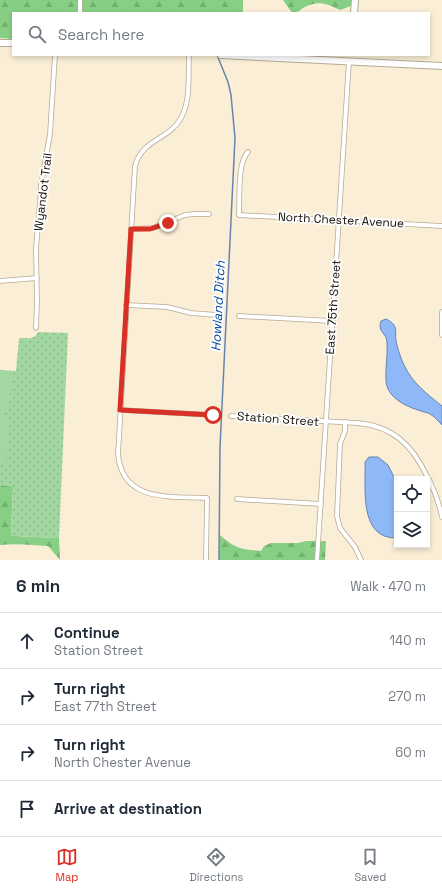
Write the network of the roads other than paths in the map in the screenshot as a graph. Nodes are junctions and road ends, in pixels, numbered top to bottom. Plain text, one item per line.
1 (80, 0) edge
2 (355, 0) edge
3 (80, 12) edge
4 (354, 12) edge
5 (0, 43) edge
6 (12, 43) edge
7 (55, 56) edge
8 (189, 56) edge
9 (267, 56) edge
10 (350, 58) edge
11 (442, 66) edge
12 (248, 152) dead end
13 (209, 214) dead end
14 (339, 220) junction
15 (442, 226) edge
16 (131, 229) junction
17 (37, 278) junction
18 (0, 281) edge
19 (126, 305) junction
20 (442, 312) edge
21 (217, 315) dead end
22 (239, 316) dead end
23 (442, 319) edge
24 (332, 321) junction
25 (36, 328) dead end
26 (442, 336) edge
27 (120, 410) junction
28 (213, 415) dead end
29 (231, 416) dead end
30 (326, 422) junction
31 (345, 422) junction
32 (237, 499) dead end
33 (320, 504) junction
34 (442, 517) edge
35 (206, 560) edge
36 (317, 560) edge
37 (361, 560) edge

1 - 3 street
2 - 4 street
5 - 6 street
7 - 17 street, Wyandot Trail
8 - 16 street
9 - 10 street
10 - 11 street
10 - 14 street, East 75th Street
12 - 14 street, North Chester Avenue
13 - 16 street
14 - 15 street, North Chester Avenue
14 - 24 street, East 75th Street
16 - 19 street
17 - 18 street
17 - 25 street, Wyandot Trail
19 - 21 street
19 - 27 street
20 - 23 street
22 - 24 street
23 - 26 street
24 - 30 street, East 75th Street
27 - 28 street
27 - 35 street
29 - 30 street, Station Street
30 - 31 street, Station Street
30 - 33 street, East 75th Street
31 - 34 street, Station Street
31 - 37 street
32 - 33 street
33 - 36 street, East 75th Street

